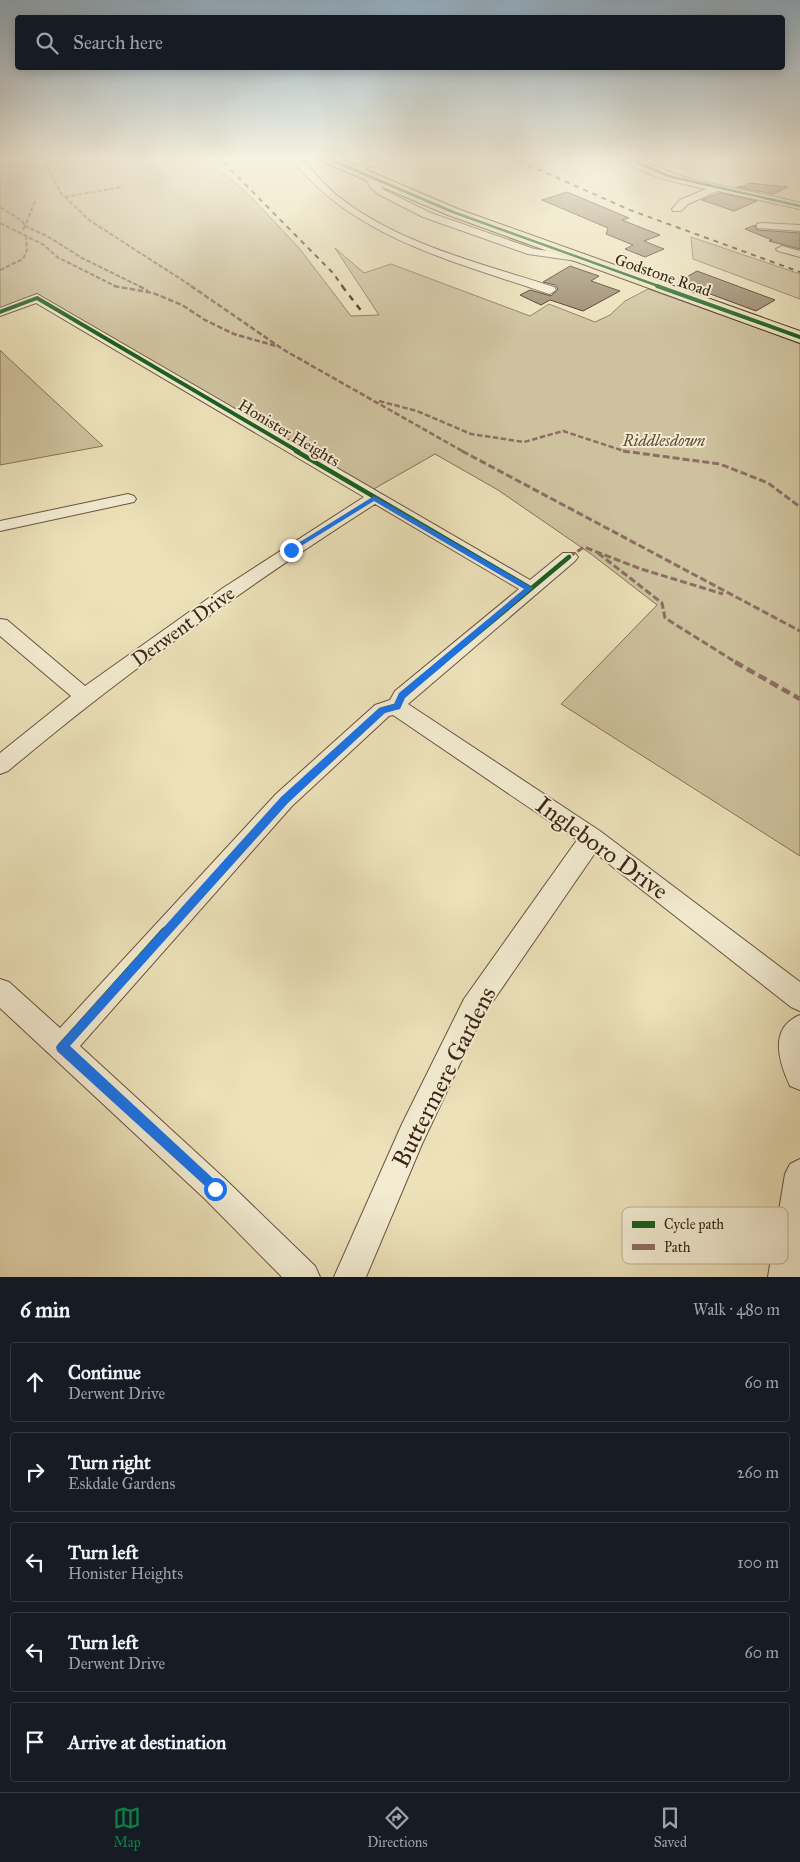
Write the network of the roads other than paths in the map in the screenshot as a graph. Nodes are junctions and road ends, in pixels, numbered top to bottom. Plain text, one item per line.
1 (363, 217) edge
2 (465, 217) edge
3 (761, 226) dead end
4 (800, 228) edge
5 (782, 249) dead end
6 (800, 254) edge
7 (550, 290) dead end
8 (37, 298) joint
9 (0, 312) edge
10 (800, 337) edge
11 (374, 498) junction
12 (128, 500) dead end
13 (0, 526) edge
14 (569, 557) dead end
15 (530, 588) junction
16 (0, 625) edge
17 (86, 697) junction
18 (397, 706) junction
19 (0, 765) edge
20 (592, 838) junction
21 (0, 991) edge
22 (800, 998) edge
23 (800, 1028) edge
24 (61, 1047) junction
25 (800, 1076) edge
26 (800, 1174) edge
27 (788, 1251) edge
28 (786, 1264) edge
29 (304, 1277) edge
30 (350, 1277) edge
31 (784, 1277) edge

1 - 7 street
2 - 10 highway, Godstone Road
3 - 4 street
5 - 6 street
8 - 9 street
8 - 11 street, Honister Heights
11 - 15 street, Honister Heights
11 - 17 street, Derwent Drive
12 - 13 street
14 - 15 street
15 - 18 street
16 - 17 street
17 - 19 street, Derwent Drive
18 - 20 street, Ingleboro Drive
18 - 24 street
20 - 22 street, Ingleboro Drive
20 - 30 street, Buttermere Gardens
21 - 24 street
23 - 25 street
24 - 29 street
26 - 27 street
28 - 31 street

